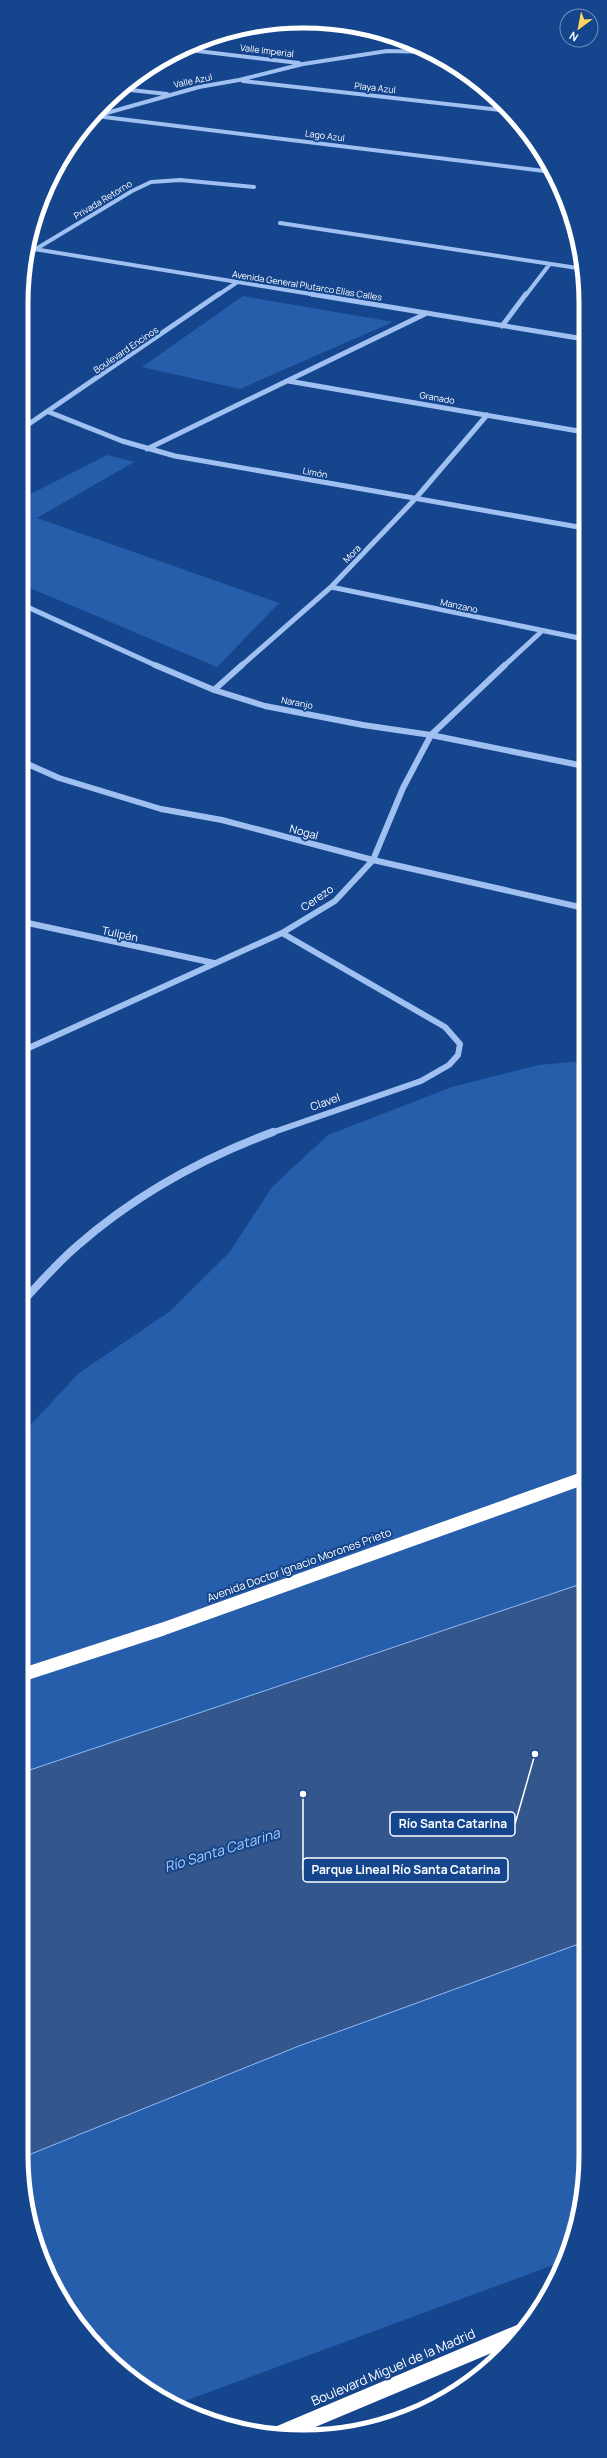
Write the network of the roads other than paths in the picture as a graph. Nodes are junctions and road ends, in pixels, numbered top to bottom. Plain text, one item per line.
1 (194, 51) edge
2 (415, 52) edge
3 (303, 64) junction
4 (239, 80) junction
5 (130, 90) edge
6 (171, 94) junction
7 (499, 110) edge
8 (104, 114) edge
9 (101, 117) edge
10 (545, 171) edge
11 (254, 187) dead end
12 (280, 223) dead end
13 (33, 249) edge
14 (37, 250) junction
15 (33, 252) edge
16 (549, 265) junction
17 (577, 268) edge
18 (236, 283) junction
19 (427, 313) junction
20 (502, 326) junction
21 (579, 338) edge
22 (288, 381) junction
23 (49, 412) junction
24 (487, 415) junction
25 (28, 425) edge
26 (579, 431) edge
27 (147, 449) junction
28 (416, 498) junction
29 (579, 527) edge
30 (331, 587) junction
31 (28, 608) edge
32 (542, 631) junction
33 (579, 638) edge
34 (214, 690) junction
35 (431, 735) junction
36 (28, 764) edge
37 (579, 765) edge
38 (373, 860) junction
39 (579, 907) edge
40 (28, 923) edge
41 (282, 933) junction
42 (214, 963) junction
43 (28, 1048) edge
44 (28, 1296) edge
45 (579, 1480) edge
46 (28, 1673) edge
47 (511, 2336) edge
48 (290, 2429) edge

1 - 3 street, Valle Imperial
2 - 3 street
3 - 4 street, Valle Azul
4 - 6 street, Valle Azul
4 - 7 street, Playa Azul
5 - 6 street
6 - 8 street, Valle Azul
9 - 10 street, Lago Azul
11 - 14 street, Privada Retorno
12 - 16 street
13 - 14 street, Avenida General Plutarco Elías Calles
14 - 15 street, Privada Retorno
14 - 18 street, Avenida General Plutarco Elías Calles
16 - 17 street
16 - 20 street
18 - 19 street, Avenida General Plutarco Elías Calles
18 - 23 street, Boulevard Encinos
19 - 20 street, Avenida General Plutarco Elías Calles
19 - 22 street
20 - 21 street, Avenida General Plutarco Elías Calles
22 - 24 street, Granado
22 - 27 street
23 - 25 street, Boulevard Encinos
23 - 27 street, Limón
24 - 26 street, Granado
24 - 28 street, Mora
27 - 28 street, Limón
28 - 29 street, Limón
28 - 30 street, Mora
30 - 32 street, Manzano
30 - 34 street, Mora
31 - 34 street, Naranjo
32 - 33 street, Manzano
32 - 35 street, Cerezo
34 - 35 street, Naranjo
35 - 37 street, Naranjo
35 - 38 street, Cerezo
36 - 38 street, Nogal
38 - 39 street, Nogal
38 - 41 street, Cerezo
40 - 42 street, Tulipán
41 - 42 street, Cerezo
41 - 44 street, Clavel
42 - 43 street, Cerezo
45 - 46 highway, Avenida Doctor Ignacio Morones Prieto
47 - 48 highway, Boulevard Miguel de la Madrid

